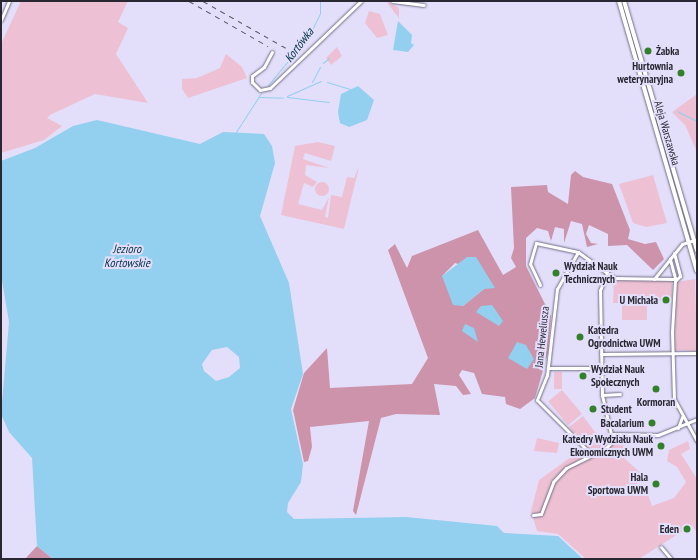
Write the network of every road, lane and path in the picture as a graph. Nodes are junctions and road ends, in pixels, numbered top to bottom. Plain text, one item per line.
1 (9, 1) edge
2 (361, 1) edge
3 (392, 1) edge
4 (619, 1) edge
5 (624, 1) edge
6 (424, 5) dead end
7 (1, 20) edge
8 (272, 52) dead end
9 (694, 240) junction
10 (689, 242) junction
11 (697, 251) edge
12 (578, 252) junction
13 (674, 253) junction
14 (670, 259) junction
15 (697, 271) edge
16 (607, 273) junction
17 (654, 279) junction
18 (675, 279) junction
19 (540, 285) dead end
20 (672, 353) junction
21 (697, 353) edge
22 (601, 354) junction
23 (548, 368) junction
24 (602, 368) junction
25 (620, 394) dead end
26 (602, 395) junction
27 (682, 417) junction
28 (697, 419) edge
29 (687, 424) junction
30 (678, 428) junction
31 (616, 436) junction
32 (697, 441) edge
33 (590, 454) junction
34 (534, 515) dead end
35 (661, 547) dead end
36 (671, 559) edge

1 - 7 street
2 - 8 street
3 - 6 street
4 - 10 main road, Aleja Warszawska
5 - 9 main road, Aleja Warszawska
9 - 10 street
9 - 11 main road, Aleja Warszawska
10 - 13 street
10 - 15 main road, Aleja Warszawska
12 - 16 street
12 - 19 street
12 - 23 street, Jana Heweliusza
13 - 14 street
13 - 18 street
14 - 17 street
14 - 18 street
16 - 17 street
16 - 22 street
17 - 18 street
18 - 20 street
20 - 21 street
20 - 22 street
20 - 27 street
22 - 24 street
23 - 24 street
23 - 33 street, Jana Heweliusza
24 - 26 street
25 - 26 street
26 - 31 street
27 - 29 street
27 - 30 street
28 - 29 street
29 - 30 street
29 - 32 street
30 - 31 street
31 - 33 street
33 - 34 street
35 - 36 street

